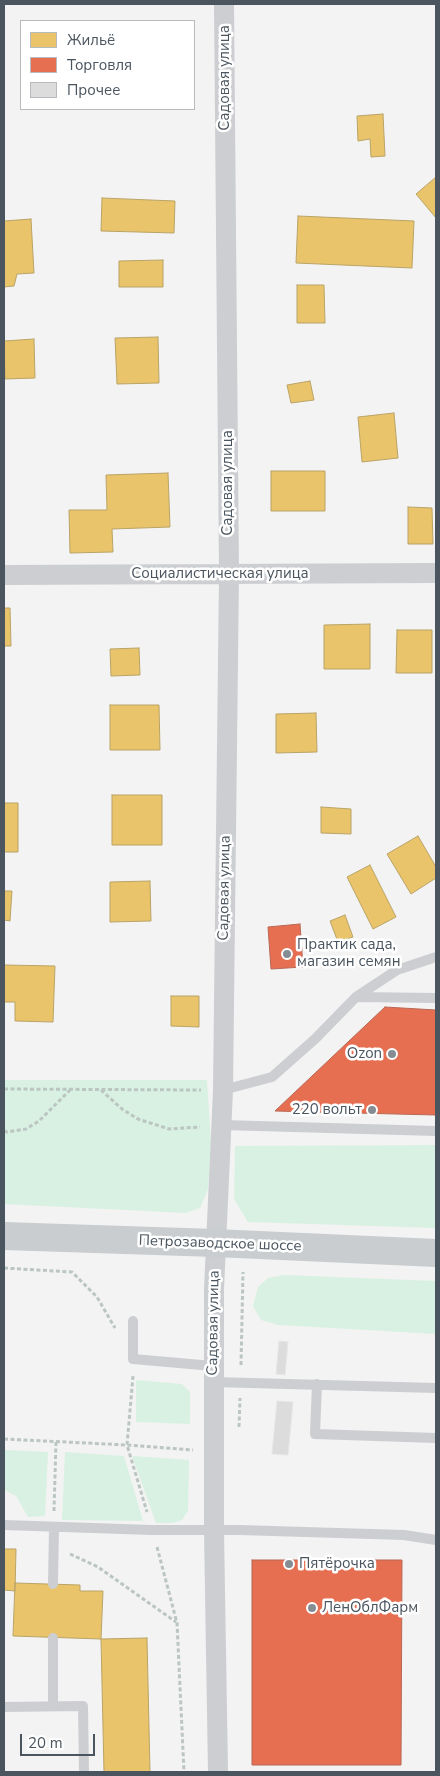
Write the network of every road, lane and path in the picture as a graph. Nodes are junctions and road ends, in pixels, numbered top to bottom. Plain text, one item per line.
1 (224, 4) edge
2 (436, 573) edge
3 (229, 574) junction
4 (4, 575) edge
5 (436, 957) edge
6 (356, 998) junction
7 (436, 998) edge
8 (4, 1089) edge
9 (70, 1089) junction
10 (100, 1089) junction
11 (223, 1090) junction
12 (222, 1125) junction
13 (4, 1130) edge
14 (436, 1131) edge
15 (4, 1236) edge
16 (215, 1243) junction
17 (436, 1253) edge
18 (4, 1268) edge
19 (133, 1321) dead end
20 (133, 1359) junction
21 (213, 1374) junction
22 (316, 1384) junction
23 (436, 1388) edge
24 (436, 1438) edge
25 (4, 1439) edge
26 (56, 1441) junction
27 (127, 1445) junction
28 (194, 1451) dead end
29 (4, 1525) edge
30 (54, 1527) junction
31 (152, 1530) junction
32 (214, 1531) junction
33 (436, 1540) edge
34 (54, 1547) junction
35 (53, 1584) dead end
36 (177, 1623) junction
37 (53, 1638) dead end
38 (53, 1706) junction
39 (4, 1707) edge
40 (84, 1772) edge
41 (184, 1772) edge
42 (218, 1772) edge

1 - 3 street, Садовая улица
2 - 3 street, Социалистическая улица
3 - 4 street, Социалистическая улица
3 - 11 street, Садовая улица
5 - 6 lane
6 - 7 lane
6 - 11 lane
8 - 9 path
9 - 10 path
9 - 13 path
10 - 11 path
10 - 12 path
11 - 12 street, Садовая улица
12 - 14 lane
12 - 16 street, Садовая улица
15 - 16 main road, Петрозаводское шоссе
16 - 17 main road, Петрозаводское шоссе
16 - 21 street, Садовая улица
18 - 20 path
19 - 20 lane
20 - 21 lane
20 - 27 path
21 - 22 lane
21 - 32 street, Садовая улица
22 - 23 lane
22 - 24 lane
25 - 26 path
26 - 27 path
26 - 30 path
27 - 28 path
27 - 31 path
29 - 30 lane
30 - 31 lane
30 - 34 lane
31 - 32 lane
31 - 36 path
32 - 33 lane
32 - 42 street, Садовая улица
34 - 35 lane
34 - 36 path
36 - 41 path
37 - 38 lane
38 - 39 lane
38 - 40 lane

